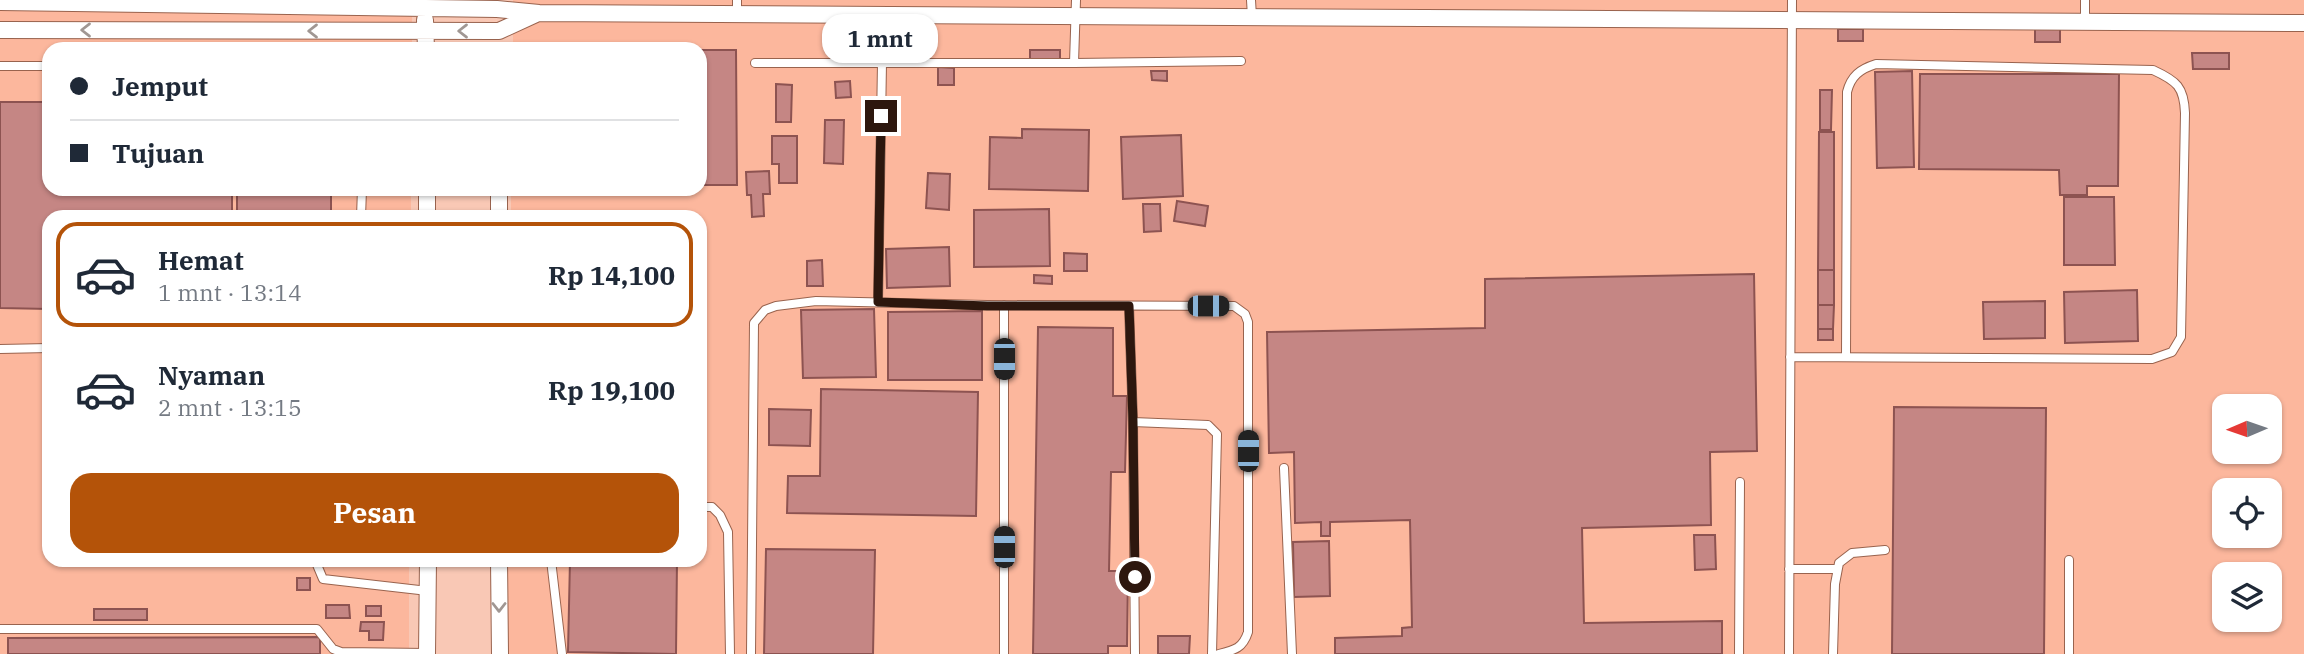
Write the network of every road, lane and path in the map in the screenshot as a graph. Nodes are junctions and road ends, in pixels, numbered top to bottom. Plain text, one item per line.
1 (1251, 0) edge
2 (1792, 0) edge
3 (2085, 0) edge
4 (6, 1) edge
5 (36, 1) edge
6 (425, 4) edge
7 (497, 5) edge
8 (737, 7) edge
9 (1076, 8) edge
10 (539, 13) junction
11 (1252, 17) junction
12 (1792, 20) junction
13 (2085, 22) junction
14 (2304, 23) edge
15 (0, 30) edge
16 (426, 31) junction
17 (499, 31) junction
18 (426, 42) edge
19 (499, 42) edge
20 (1241, 61) dead end
21 (755, 63) dead end
22 (882, 63) junction
23 (1074, 63) junction
24 (0, 66) edge
25 (42, 66) edge
26 (878, 302) junction
27 (1004, 305) junction
28 (1129, 306) junction
29 (42, 348) edge
30 (0, 349) edge
31 (1790, 357) junction
32 (1846, 357) junction
33 (1133, 422) junction
34 (1283, 468) dead end
35 (1740, 482) dead end
36 (707, 508) edge
37 (1885, 550) dead end
38 (2069, 560) dead end
39 (318, 567) edge
40 (428, 567) edge
41 (499, 567) edge
42 (552, 567) edge
43 (1789, 569) junction
44 (1836, 569) junction
45 (428, 591) junction
46 (0, 629) edge
47 (351, 653) edge
48 (427, 653) edge
49 (499, 654) edge
50 (562, 654) edge
51 (730, 654) edge
52 (751, 654) edge
53 (1004, 654) edge
54 (1135, 654) edge
55 (1212, 654) edge
56 (1219, 654) edge
57 (1292, 654) edge
58 (1740, 654) edge
59 (1789, 654) edge
60 (1833, 654) edge
61 (2068, 654) edge

1 - 11 lane
2 - 12 lane
3 - 13 lane
4 - 5 street
5 - 6 street
6 - 7 street
6 - 16 street
7 - 10 street
7 - 17 street
8 - 9 street
8 - 10 street
9 - 11 street
9 - 23 lane
10 - 17 street
11 - 12 street
12 - 13 street
12 - 31 lane
13 - 14 street
16 -> 15 street
17 -> 16 street
16 - 18 street
17 - 19 street
20 - 23 lane
21 - 22 lane
22 - 23 lane
22 - 26 lane
24 - 25 lane
26 - 27 lane
26 - 52 lane
27 - 28 lane
27 - 53 lane
28 - 33 lane
28 - 56 lane
29 - 30 lane
31 - 32 lane
31 - 43 lane
32 - 32 lane
33 - 54 lane
33 - 55 lane
34 - 57 lane
35 - 58 lane
36 - 51 lane
37 - 44 lane
38 - 61 lane
39 - 45 lane
40 - 45 street
41 -> 49 street
42 - 50 lane
43 - 44 lane
43 - 59 lane
44 - 60 lane
45 - 48 street
46 - 47 lane
47 - 48 lane

